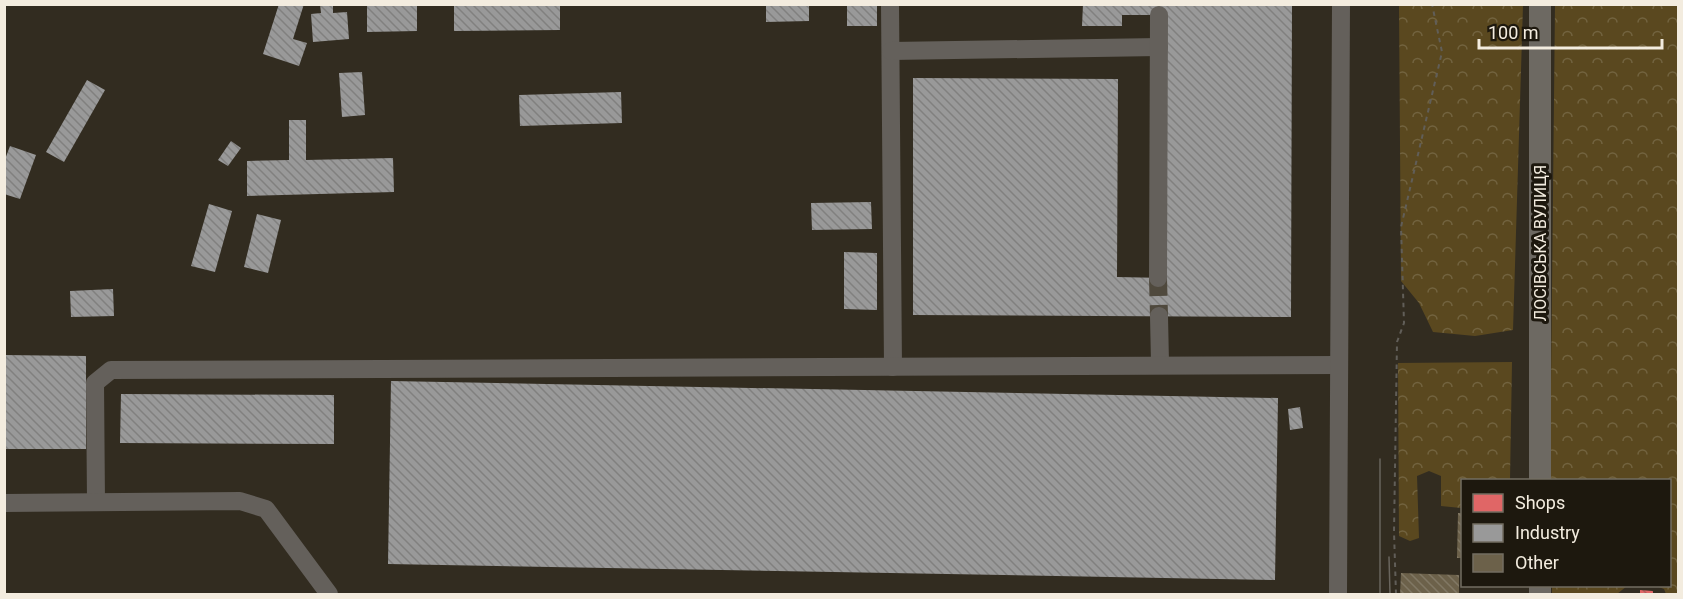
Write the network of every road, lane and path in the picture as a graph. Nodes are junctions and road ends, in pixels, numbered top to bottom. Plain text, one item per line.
1 (890, 4) edge
2 (1341, 4) edge
3 (1432, 4) edge
4 (1540, 4) edge
5 (1159, 15) dead end
6 (1159, 47) junction
7 (891, 51) junction
8 (1158, 278) tunnel mouth
9 (1159, 316) tunnel mouth
10 (1160, 363) dead end
11 (1339, 365) junction
12 (893, 367) junction
13 (1540, 479) edge
14 (4, 502) edge
15 (96, 502) junction
16 (329, 594) edge
17 (1338, 594) edge
18 (1396, 594) edge

1 - 7 street
2 - 11 street
3 - 18 path
4 - 13 main road, ЛОСІВСЬКА ВУЛИЦЯ
5 - 6 street
6 - 7 street
6 - 8 street
7 - 12 street
9 - 10 street
11 - 12 street
11 - 17 street
12 - 15 street
14 - 15 street
15 - 16 street

